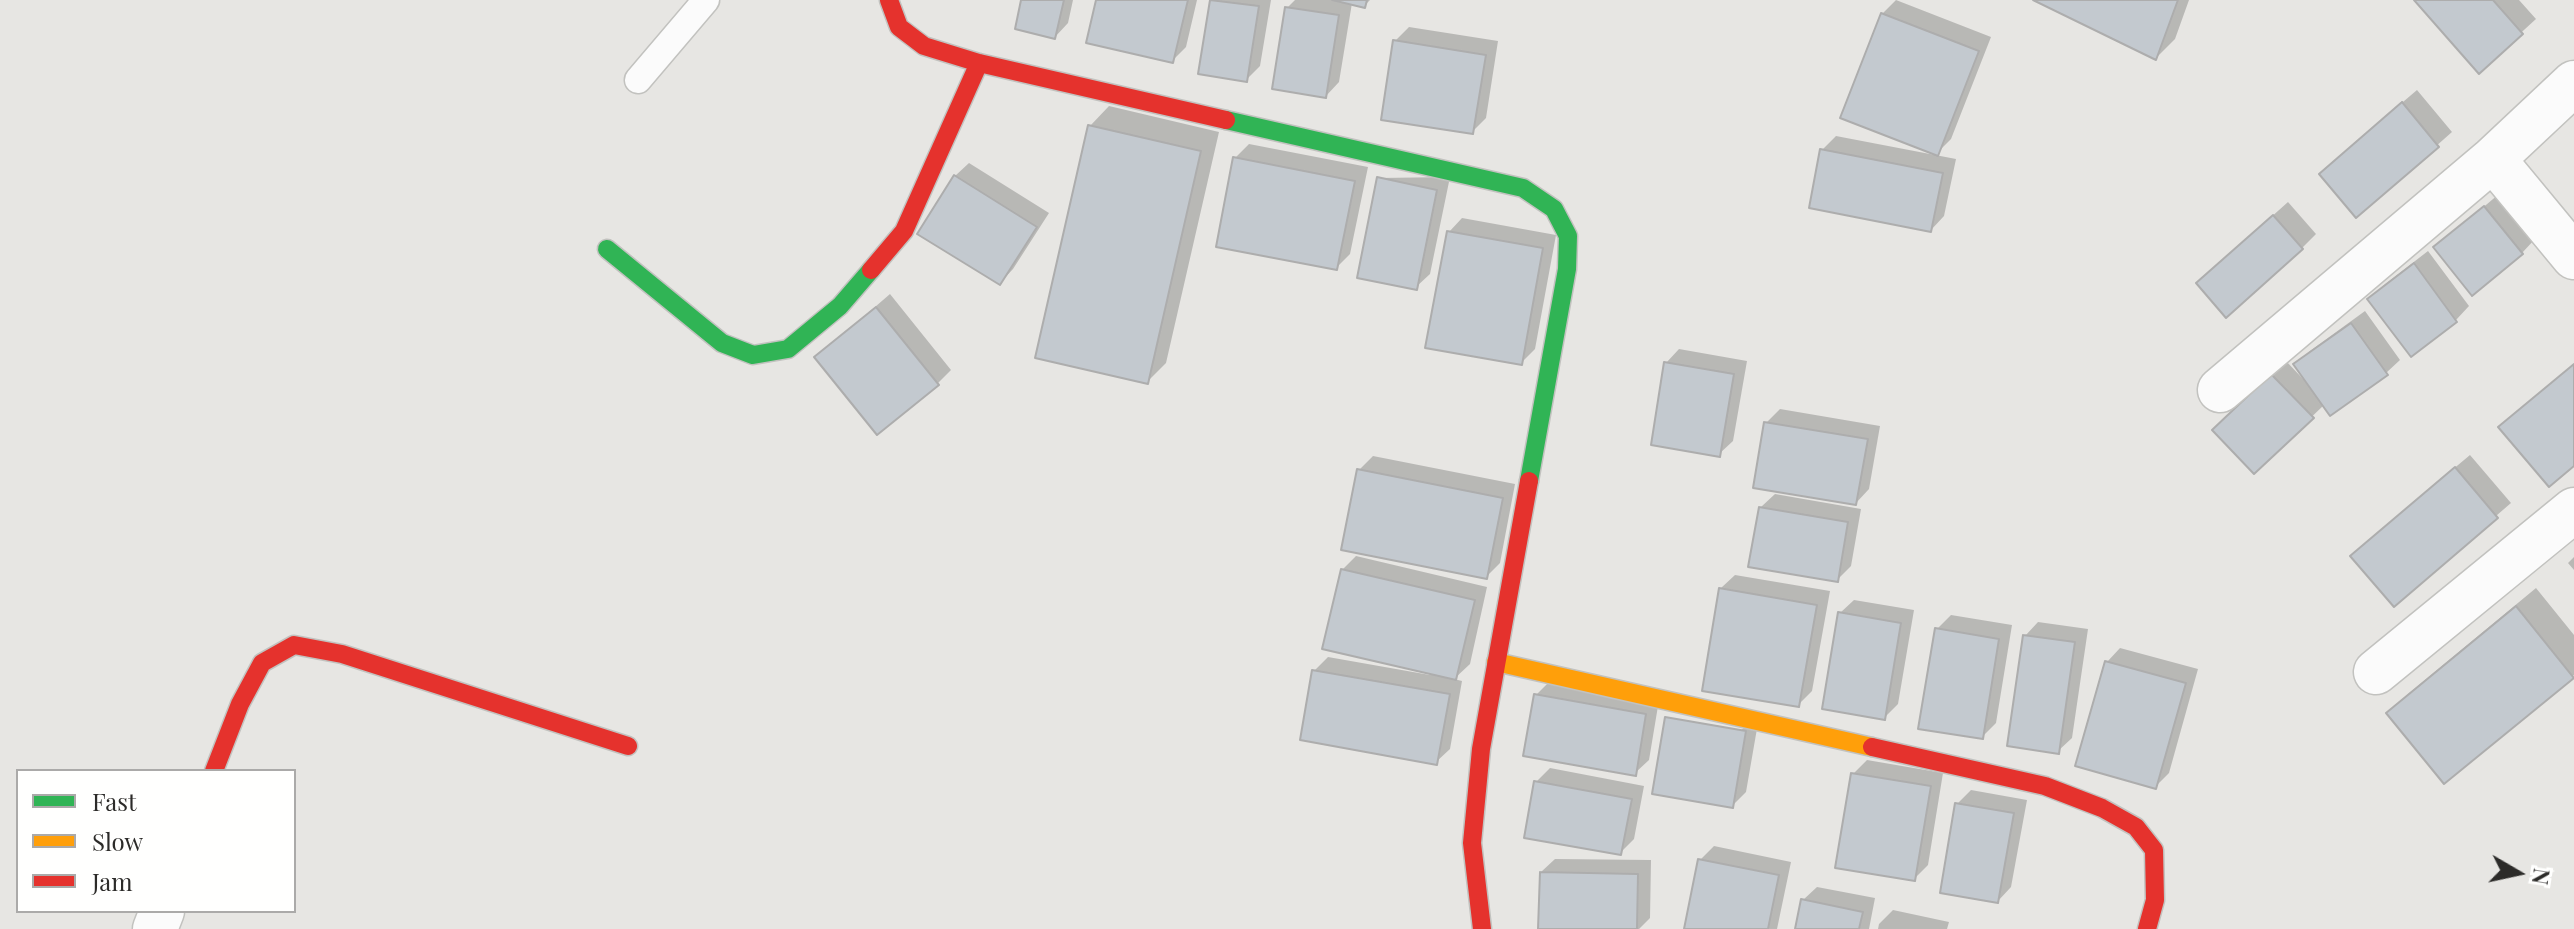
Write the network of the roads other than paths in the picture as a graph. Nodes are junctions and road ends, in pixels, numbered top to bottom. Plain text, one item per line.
1 (706, 0) edge
2 (889, 0) edge
3 (979, 63) junction
4 (638, 80) dead end
5 (2574, 83) edge
6 (2493, 159) junction
7 (607, 249) dead end
8 (2574, 257) edge
9 (2220, 390) dead end
10 (2574, 510) edge
11 (1496, 662) junction
12 (2376, 672) dead end
13 (628, 746) dead end
14 (215, 769) edge
15 (1482, 929) edge
16 (2147, 929) edge

1 - 4 lane
2 - 3 street
3 - 7 street
3 - 11 street
5 - 6 street
6 - 8 street
6 - 9 street
10 - 12 street
11 - 15 street
11 - 16 street
13 - 14 street

